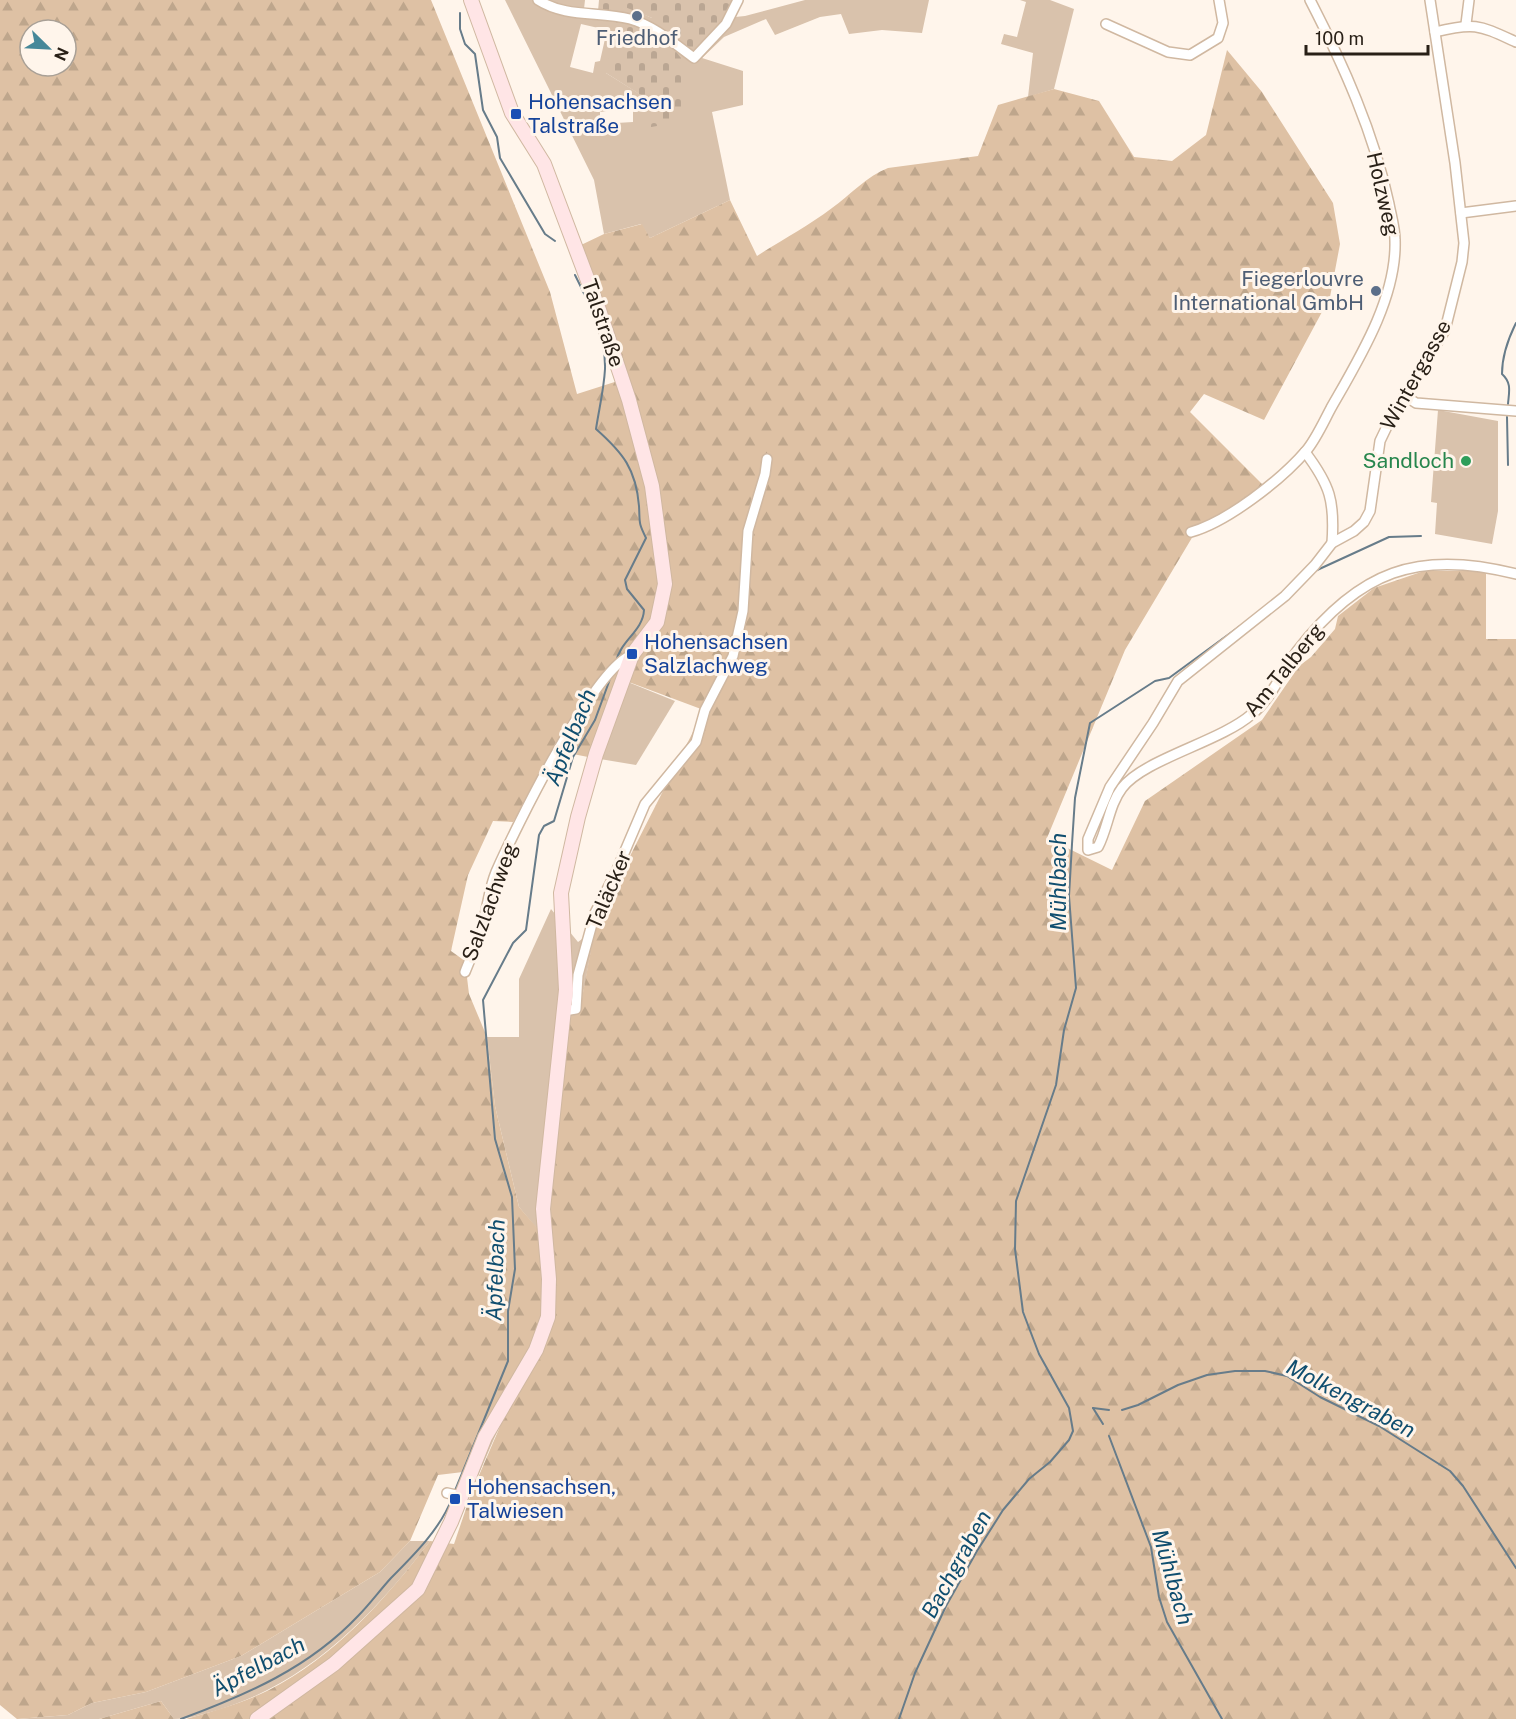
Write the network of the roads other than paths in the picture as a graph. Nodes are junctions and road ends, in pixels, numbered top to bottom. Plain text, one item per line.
1 (471, 0) edge
2 (538, 0) edge
3 (738, 0) edge
4 (1219, 0) edge
5 (1310, 0) edge
6 (1430, 0) edge
7 (1469, 0) edge
8 (1106, 24) dead end
9 (1466, 24) junction
10 (1435, 32) junction
11 (1516, 42) edge
12 (1516, 206) edge
13 (1461, 213) junction
14 (1405, 396) junction
15 (1516, 411) edge
16 (1305, 452) junction
17 (767, 459) dead end
18 (1191, 532) dead end
19 (1332, 543) junction
20 (1516, 574) edge
21 (632, 655) junction
22 (1092, 851) joint
23 (465, 972) dead end
24 (564, 1011) junction
25 (447, 1493) dead end
26 (461, 1496) junction
27 (257, 1719) edge

1 - 21 street, Talstraße
2 - 3 street
4 - 8 street
5 - 16 street, Holzweg
6 - 10 street, Wintergasse
7 - 9 street
9 - 10 street
9 - 11 street
10 - 13 street, Wintergasse
12 - 13 street
13 - 14 street, Wintergasse
14 - 15 street
14 - 19 street, Wintergasse
16 - 18 street, Holzweg
16 - 19 street
17 - 24 street, Taläcker
19 - 22 street, Wintergasse
20 - 22 street, Am Talberg
21 - 23 street, Salzlachweg
21 - 24 street, Taläcker
24 - 26 street
25 - 26 street
26 - 27 street

